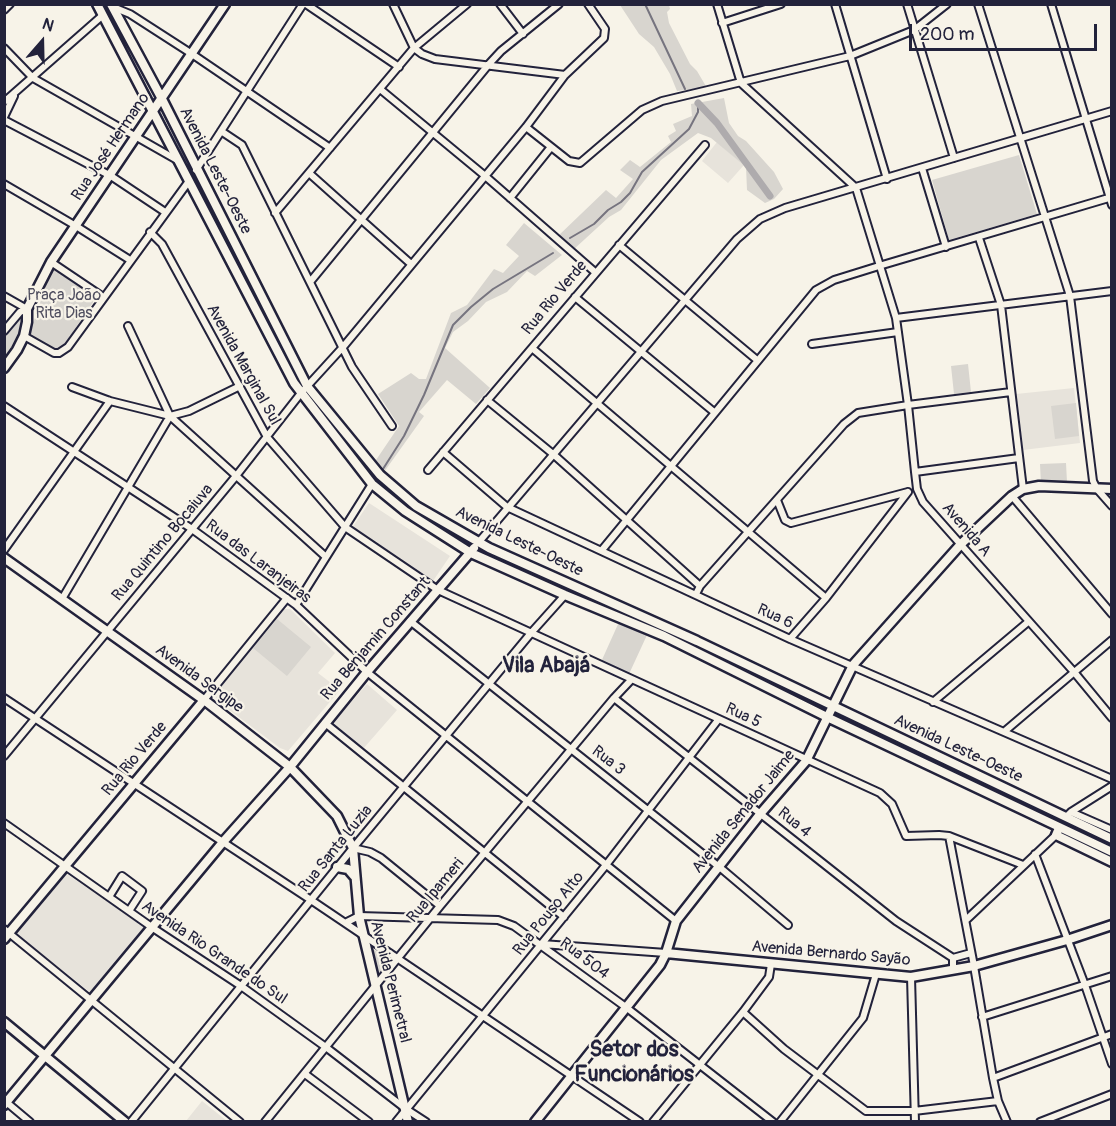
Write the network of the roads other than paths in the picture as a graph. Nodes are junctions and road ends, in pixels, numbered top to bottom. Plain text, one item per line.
1 (10, 4) edge
2 (97, 4) edge
3 (225, 4) edge
4 (304, 4) edge
5 (393, 4) edge
6 (468, 4) edge
7 (500, 4) edge
8 (559, 4) edge
9 (588, 4) edge
10 (717, 4) edge
11 (781, 4) edge
12 (835, 4) edge
13 (907, 4) edge
14 (947, 4) edge
15 (978, 4) edge
16 (1051, 4) edge
17 (113, 5) edge
18 (4, 10) edge
19 (103, 15) junction
20 (722, 22) junction
21 (914, 30) junction
22 (523, 34) junction
23 (4, 48) edge
24 (414, 48) junction
25 (192, 54) junction
26 (850, 56) junction
27 (489, 64) junction
28 (399, 67) junction
29 (565, 75) junction
30 (33, 78) junction
31 (741, 83) junction
32 (380, 89) junction
33 (247, 91) junction
34 (15, 93) junction
35 (162, 99) junction
36 (4, 102) edge
37 (1112, 111) edge
38 (153, 113) junction
39 (4, 118) edge
40 (1085, 118) junction
41 (526, 127) junction
42 (221, 131) junction
43 (432, 132) junction
44 (137, 137) junction
45 (1022, 138) junction
46 (705, 145) dead end
47 (551, 147) junction
48 (330, 148) junction
49 (954, 158) junction
50 (178, 160) junction
51 (922, 168) junction
52 (196, 170) junction
53 (309, 173) junction
54 (484, 175) junction
55 (111, 176) junction
56 (887, 179) junction
57 (189, 181) junction
58 (4, 184) edge
59 (856, 188) junction
60 (510, 198) junction
61 (1111, 200) edge
62 (165, 212) junction
63 (275, 213) junction
64 (1046, 217) junction
65 (361, 220) junction
66 (76, 226) junction
67 (150, 232) junction
68 (979, 238) junction
69 (619, 246) junction
70 (946, 247) junction
71 (130, 260) junction
72 (51, 262) junction
73 (411, 264) junction
74 (879, 266) junction
75 (596, 273) junction
76 (310, 282) junction
77 (1112, 291) edge
78 (4, 296) edge
79 (1070, 296) junction
80 (103, 297) junction
81 (575, 297) junction
82 (685, 300) junction
83 (1001, 305) junction
84 (27, 309) junction
85 (896, 318) junction
86 (128, 326) dead end
87 (4, 331) edge
88 (898, 332) junction
89 (24, 336) junction
90 (812, 344) dead end
91 (343, 347) junction
92 (532, 348) junction
93 (641, 351) junction
94 (757, 360) junction
95 (4, 368) edge
96 (240, 386) junction
97 (308, 386) junction
98 (72, 387) dead end
99 (1011, 392) junction
100 (301, 393) junction
101 (487, 400) junction
102 (110, 401) junction
103 (596, 404) junction
104 (908, 405) junction
105 (4, 406) edge
106 (714, 412) junction
107 (170, 416) junction
108 (392, 426) dead end
109 (267, 437) junction
110 (75, 452) junction
111 (443, 452) junction
112 (553, 454) junction
113 (1019, 458) junction
114 (670, 467) junction
115 (428, 470) dead end
116 (915, 472) junction
117 (236, 476) junction
118 (372, 484) junction
119 (128, 487) junction
120 (917, 489) junction
121 (1023, 489) junction
122 (1097, 489) junction
123 (1112, 489) edge
124 (908, 492) junction
125 (1012, 496) junction
126 (777, 500) junction
127 (1112, 506) edge
128 (507, 507) junction
129 (626, 520) junction
130 (345, 527) junction
131 (192, 529) junction
132 (748, 532) junction
133 (478, 543) junction
134 (961, 544) junction
135 (4, 550) edge
136 (602, 550) junction
137 (471, 553) junction
138 (326, 556) junction
139 (4, 558) edge
140 (700, 586) junction
141 (438, 590) junction
142 (696, 594) junction
143 (565, 595) junction
144 (287, 598) junction
145 (826, 598) junction
146 (62, 599) junction
147 (297, 604) junction
148 (1112, 614) edge
149 (410, 621) junction
150 (1028, 622) junction
151 (108, 631) junction
152 (531, 633) junction
153 (789, 639) junction
154 (1112, 640) edge
155 (853, 665) junction
156 (367, 672) junction
157 (1074, 672) junction
158 (631, 680) junction
159 (489, 684) junction
160 (4, 698) edge
161 (614, 698) junction
162 (204, 700) junction
163 (933, 702) junction
164 (832, 706) junction
165 (826, 717) junction
166 (1112, 718) edge
167 (36, 719) junction
168 (718, 720) junction
169 (324, 723) junction
170 (1005, 732) junction
171 (446, 736) junction
172 (572, 749) junction
173 (4, 756) edge
174 (690, 757) junction
175 (806, 760) junction
176 (290, 767) junction
177 (1112, 779) edge
178 (135, 783) junction
179 (1112, 786) edge
180 (404, 787) junction
181 (528, 802) junction
182 (649, 811) junction
183 (761, 813) junction
184 (1068, 815) junction
185 (4, 823) edge
186 (1112, 830) edge
187 (1057, 832) junction
188 (950, 836) junction
189 (1112, 839) edge
190 (223, 842) junction
191 (353, 848) junction
192 (1112, 852) edge
193 (485, 854) junction
194 (1035, 854) junction
195 (1112, 862) edge
196 (606, 865) junction
197 (1023, 865) junction
198 (65, 866) junction
199 (719, 866) junction
200 (338, 867) junction
201 (354, 876) junction
202 (109, 897) junction
203 (311, 900) junction
204 (440, 906) junction
205 (129, 910) junction
206 (358, 916) junction
207 (564, 916) junction
208 (431, 918) junction
209 (966, 920) junction
210 (676, 921) junction
211 (345, 923) junction
212 (788, 925) dead end
213 (1112, 925) edge
214 (153, 928) junction
215 (6, 934) edge
216 (363, 935) junction
217 (1067, 940) junction
218 (541, 944) junction
219 (570, 946) junction
220 (666, 953) junction
221 (971, 953) junction
222 (953, 958) junction
223 (398, 960) junction
224 (562, 960) junction
225 (771, 964) junction
226 (974, 966) junction
227 (953, 969) junction
228 (876, 974) junction
229 (1112, 976) edge
230 (911, 977) junction
231 (1085, 985) junction
232 (241, 986) junction
233 (375, 987) junction
234 (92, 1000) junction
235 (627, 1008) junction
236 (743, 1012) junction
237 (483, 1015) junction
238 (982, 1017) junction
239 (4, 1022) edge
240 (1112, 1034) edge
241 (1102, 1038) junction
242 (327, 1048) junction
243 (46, 1056) junction
244 (699, 1064) junction
245 (1112, 1064) edge
246 (173, 1067) junction
247 (305, 1074) junction
248 (818, 1076) junction
249 (572, 1077) junction
250 (993, 1078) junction
251 (1112, 1094) edge
252 (998, 1101) junction
253 (5, 1103) edge
254 (406, 1109) junction
255 (914, 1111) junction
256 (30, 1122) edge
257 (125, 1122) edge
258 (131, 1122) edge
259 (240, 1122) edge
260 (265, 1122) edge
261 (369, 1122) edge
262 (396, 1122) edge
263 (408, 1122) edge
264 (426, 1122) edge
265 (535, 1122) edge
266 (640, 1122) edge
267 (653, 1122) edge
268 (773, 1122) edge
269 (780, 1122) edge
270 (915, 1122) edge
271 (1007, 1122) edge
272 (1040, 1122) edge

1 - 18 street
2 - 19 street, Avenida Leste-Oeste
3 - 25 street, Rua José Hermano
4 - 28 street
4 - 33 street
5 - 24 street
6 - 24 street
7 - 22 street
8 - 22 street
9 - 29 street
10 - 20 street
11 - 20 street
12 - 26 street
13 - 21 street
14 - 21 street
15 - 45 street
16 - 40 street
17 - 19 street
17 - 25 street
17 - 35 street, Avenida Leste-Oeste
19 - 30 street
19 - 38 street, Avenida Leste-Oeste
20 - 31 street
21 - 26 street
21 - 49 street
22 - 27 street
23 - 30 street
24 - 27 street
24 - 28 street
25 - 33 street
25 - 35 street, Rua José Hermano
26 - 31 street
26 - 56 street
27 - 29 street
27 - 43 street
28 - 32 street
29 - 41 street
30 - 34 street
30 - 44 street
31 - 47 street
31 - 59 street
32 - 43 street
32 - 48 street
33 - 42 street
33 - 48 street
34 - 36 street
34 - 39 street
35 - 38 street, Rua José Hermano
35 - 52 street, Avenida Leste-Oeste
37 - 40 street, Rua Benjamin Constant
38 - 44 street, Rua José Hermano
38 - 50 street, Avenida Leste-Oeste
39 - 55 street
40 - 45 street, Rua Benjamin Constant
40 - 61 street
41 - 47 street
41 - 54 street
42 - 52 street
42 - 63 street
43 - 54 street
43 - 65 street
44 - 50 street
44 - 55 street, Rua José Hermano
45 - 49 street, Rua Benjamin Constant
45 - 64 street
46 - 69 street, Rua Rio Verde
47 - 60 street
48 - 53 street
49 - 51 street, Rua Benjamin Constant
50 - 57 street, Avenida Leste-Oeste
51 - 56 street, Rua Benjamin Constant
51 - 70 street
52 - 97 street, Avenida Leste-Oeste
53 - 63 street
53 - 65 street
54 - 60 street
54 - 73 street
55 - 62 street
55 - 66 street, Rua José Hermano
56 - 59 street, Rua Benjamin Constant
57 - 62 street
57 - 100 street, Avenida Leste-Oeste
58 - 66 street
59 - 74 street
59 - 82 street, Rua Benjamin Constant
60 - 75 street
61 - 64 street
62 - 67 street
63 - 76 street
64 - 68 street
64 - 79 street
65 - 73 street
65 - 76 street
66 - 71 street
66 - 72 street, Rua José Hermano
67 - 71 street
67 - 96 street, Avenida Marginal Sul
68 - 70 street
68 - 83 street
69 - 75 street, Rua Rio Verde
69 - 82 street
70 - 74 street
71 - 80 street
72 - 80 street
72 - 84 street, Rua José Hermano
73 - 91 street
74 - 85 street
74 - 94 street
75 - 81 street, Rua Rio Verde
76 - 91 street
77 - 79 street
78 - 84 street
79 - 83 street
79 - 122 street
80 - 89 street
81 - 92 street, Rua Rio Verde
81 - 93 street
82 - 93 street, Rua Benjamin Constant
82 - 94 street
83 - 85 street
83 - 99 street
84 - 87 street, Rua José Hermano
84 - 89 street, Rua José Hermano
85 - 88 street, Avenida A
86 - 107 street
88 - 90 street
88 - 104 street, Avenida A
89 - 95 street, Rua José Hermano
91 - 97 street, Rua Quintino Bocaiuva
91 - 108 street
92 - 101 street, Rua Rio Verde
92 - 103 street
93 - 103 street, Rua Benjamin Constant
93 - 106 street
94 - 106 street
96 - 107 street
96 - 109 street, Avenida Marginal Sul
97 - 100 street, Rua Quintino Bocaiuva
97 - 133 street, Avenida Leste-Oeste
98 - 102 street
99 - 104 street
99 - 113 street
100 - 109 street, Rua Quintino Bocaiuva
100 - 118 street, Avenida Leste-Oeste
101 - 111 street, Rua Rio Verde
101 - 112 street
102 - 107 street
102 - 110 street
103 - 112 street, Rua Benjamin Constant
103 - 114 street
104 - 116 street, Avenida A
104 - 126 street
105 - 110 street, Rua das Laranjeiras
106 - 114 street
107 - 117 street
107 - 119 street
109 - 117 street, Rua Quintino Bocaiuva
109 - 130 street, Avenida Marginal Sul
110 - 119 street, Rua das Laranjeiras
110 - 135 street
111 - 115 street, Rua Rio Verde
111 - 128 street, Rua 6
112 - 128 street, Rua Benjamin Constant
112 - 129 street
113 - 116 street
113 - 121 street
114 - 129 street
114 - 132 street
116 - 120 street, Avenida A
117 - 131 street, Rua Quintino Bocaiuva
117 - 138 street
118 - 130 street
118 - 137 street, Avenida Leste-Oeste
119 - 131 street, Rua das Laranjeiras
119 - 146 street
120 - 124 street
120 - 134 street, Avenida A
121 - 122 street, Avenida Senador Jaime
121 - 125 street, Avenida Senador Jaime
122 - 123 street, Avenida Senador Jaime
122 - 127 street
124 - 126 street
124 - 145 street
125 - 134 street, Avenida Senador Jaime
125 - 148 street
126 - 132 street
128 - 133 street, Rua Benjamin Constant
128 - 136 street, Rua 6
129 - 136 street
129 - 140 street
130 - 138 street
130 - 141 street, Avenida Marginal Sul
131 - 144 street, Rua das Laranjeiras
131 - 151 street, Rua Quintino Bocaiuva
132 - 140 street
132 - 145 street
133 - 137 street, Rua Benjamin Constant
133 - 164 street, Avenida Leste-Oeste
134 - 150 street, Avenida A
134 - 155 street, Avenida Senador Jaime
136 - 142 street, Rua 6
137 - 141 street, Rua Benjamin Constant
137 - 143 street, Avenida Leste-Oeste
138 - 147 street
139 - 146 street, Avenida Sergipe
140 - 142 street
141 - 149 street, Rua Benjamin Constant
141 - 152 street, Rua 5
142 - 153 street, Rua 6
143 - 152 street, Rua Santa Luzia
143 - 165 street, Avenida Leste-Oeste
144 - 147 street, Rua das Laranjeiras
144 - 162 street, Rua Rio Verde
145 - 153 street
146 - 151 street, Avenida Sergipe
147 - 156 street, Rua das Laranjeiras
149 - 156 street, Rua Benjamin Constant
149 - 159 street, Rua 3
150 - 157 street, Avenida A
150 - 163 street
151 - 162 street, Avenida Sergipe
151 - 167 street, Rua Quintino Bocaiuva
152 - 158 street, Rua 5
152 - 159 street, Rua Santa Luzia
153 - 155 street, Rua 6
154 - 157 street
155 - 163 street, Rua 6
155 - 164 street, Avenida Senador Jaime
156 - 169 street, Rua Benjamin Constant
156 - 171 street, Rua das Laranjeiras
157 - 166 street, Avenida A
157 - 170 street
158 - 161 street, Rua Ipameri
158 - 168 street, Rua 5
159 - 171 street, Rua Santa Luzia
159 - 172 street, Rua 3
160 - 167 street
161 - 172 street, Rua Ipameri
161 - 174 street, Rua 4
162 - 176 street, Avenida Sergipe
162 - 178 street, Rua Rio Verde
163 - 170 street, Rua 6
164 - 165 street, Avenida Senador Jaime
164 - 184 street, Avenida Leste-Oeste
165 - 175 street, Avenida Senador Jaime
165 - 187 street, Avenida Leste-Oeste
167 - 173 street, Rua Quintino Bocaiuva
167 - 178 street
168 - 174 street, Rua Pouso Alto
168 - 175 street, Rua 5
169 - 176 street, Rua Benjamin Constant
169 - 180 street
170 - 177 street, Rua 6
171 - 180 street, Rua Santa Luzia
171 - 181 street, Rua das Laranjeiras
172 - 181 street, Rua Ipameri
172 - 182 street, Rua 3
174 - 182 street, Rua Pouso Alto
174 - 183 street, Rua 4
175 - 183 street, Avenida Senador Jaime
175 - 188 street, Rua 5
176 - 190 street, Rua Benjamin Constant
176 - 191 street, Avenida Sergipe
178 - 190 street
178 - 198 street, Rua Rio Verde
179 - 184 street
180 - 191 street, Rua Santa Luzia
180 - 193 street
181 - 193 street, Rua Ipameri
181 - 196 street, Rua das Laranjeiras
182 - 196 street, Rua Pouso Alto
182 - 199 street, Rua 3
183 - 199 street, Avenida Senador Jaime
183 - 222 street, Rua 4
184 - 186 street
184 - 189 street, Avenida Leste-Oeste
185 - 198 street, Avenida Rio Grande do Sul
187 - 192 street, Avenida Leste-Oeste
187 - 194 street
187 - 195 street, Avenida Leste-Oeste
188 - 197 street, Rua 5
188 - 209 street
190 - 203 street
190 - 214 street, Rua Benjamin Constant
191 - 200 street, Rua Santa Luzia
191 - 201 street, Avenida Perimetral
191 - 204 street
193 - 204 street, Rua Ipameri
193 - 207 street
194 - 197 street
194 - 217 street
196 - 207 street, Rua Pouso Alto
196 - 210 street, Rua das Laranjeiras
197 - 209 street
198 - 202 street, Avenida Rio Grande do Sul
198 - 215 street, Rua Rio Verde
199 - 210 street, Avenida Senador Jaime
199 - 212 street, Rua 3
200 - 201 street
200 - 203 street, Rua Santa Luzia
201 - 206 street, Avenida Perimetral
202 - 205 street, Avenida Rio Grande do Sul
202 - 205 street
203 - 211 street
203 - 232 street, Rua Santa Luzia
204 - 208 street, Rua Ipameri
205 - 214 street, Avenida Rio Grande do Sul
206 - 208 street, Rua 504
206 - 211 street, Rua 504
206 - 216 street, Avenida Perimetral
207 - 218 street, Rua Pouso Alto
208 - 218 street, Rua 504
208 - 223 street, Rua Ipameri
209 - 221 street
210 - 220 street, Avenida Senador Jaime
211 - 216 street
213 - 217 street, Avenida Bernardo Sayão
214 - 232 street, Avenida Rio Grande do Sul
214 - 234 street, Rua Benjamin Constant
215 - 234 street
216 - 223 street
216 - 233 street, Avenida Perimetral
217 - 226 street, Avenida Bernardo Sayão
217 - 231 street
218 - 219 street, Avenida Bernardo Sayão
218 - 224 street, Rua 504
218 - 237 street, Rua Pouso Alto
219 - 220 street, Avenida Bernardo Sayão
219 - 224 street
220 - 225 street, Avenida Bernardo Sayão
220 - 235 street, Avenida Senador Jaime
221 - 222 street
221 - 226 street
222 - 227 street
223 - 233 street, Rua Ipameri
223 - 237 street
224 - 235 street, Rua 504
225 - 228 street, Avenida Bernardo Sayão
225 - 236 street
226 - 227 street, Avenida Bernardo Sayão
226 - 238 street
227 - 230 street, Avenida Bernardo Sayão
228 - 230 street, Avenida Bernardo Sayão
228 - 248 street
229 - 231 street
230 - 255 street
231 - 238 street
231 - 241 street
232 - 242 street, Avenida Rio Grande do Sul
232 - 246 street, Rua Santa Luzia
233 - 242 street, Rua Ipameri
233 - 254 street, Avenida Perimetral
234 - 243 street, Rua Benjamin Constant
234 - 246 street
235 - 244 street, Rua 504
235 - 249 street, Avenida Senador Jaime
236 - 244 street
236 - 248 street
237 - 249 street
237 - 254 street, Rua Pouso Alto
238 - 250 street
239 - 243 street
240 - 241 street
241 - 245 street
241 - 250 street
242 - 247 street, Rua Ipameri
242 - 254 street, Avenida Rio Grande do Sul
243 - 253 street, Rua Benjamin Constant
243 - 257 street
244 - 267 street
244 - 268 street, Rua 504
246 - 258 street, Rua Santa Luzia
246 - 259 street
247 - 260 street, Rua Ipameri
247 - 261 street
248 - 255 street
248 - 269 street
249 - 265 street, Avenida Senador Jaime
249 - 266 street
250 - 252 street
251 - 272 street
252 - 255 street
252 - 271 street
253 - 256 street
254 - 262 street, Rua Pouso Alto
254 - 263 street, Avenida Perimetral
254 - 264 street, Avenida Rio Grande do Sul
255 - 270 street

